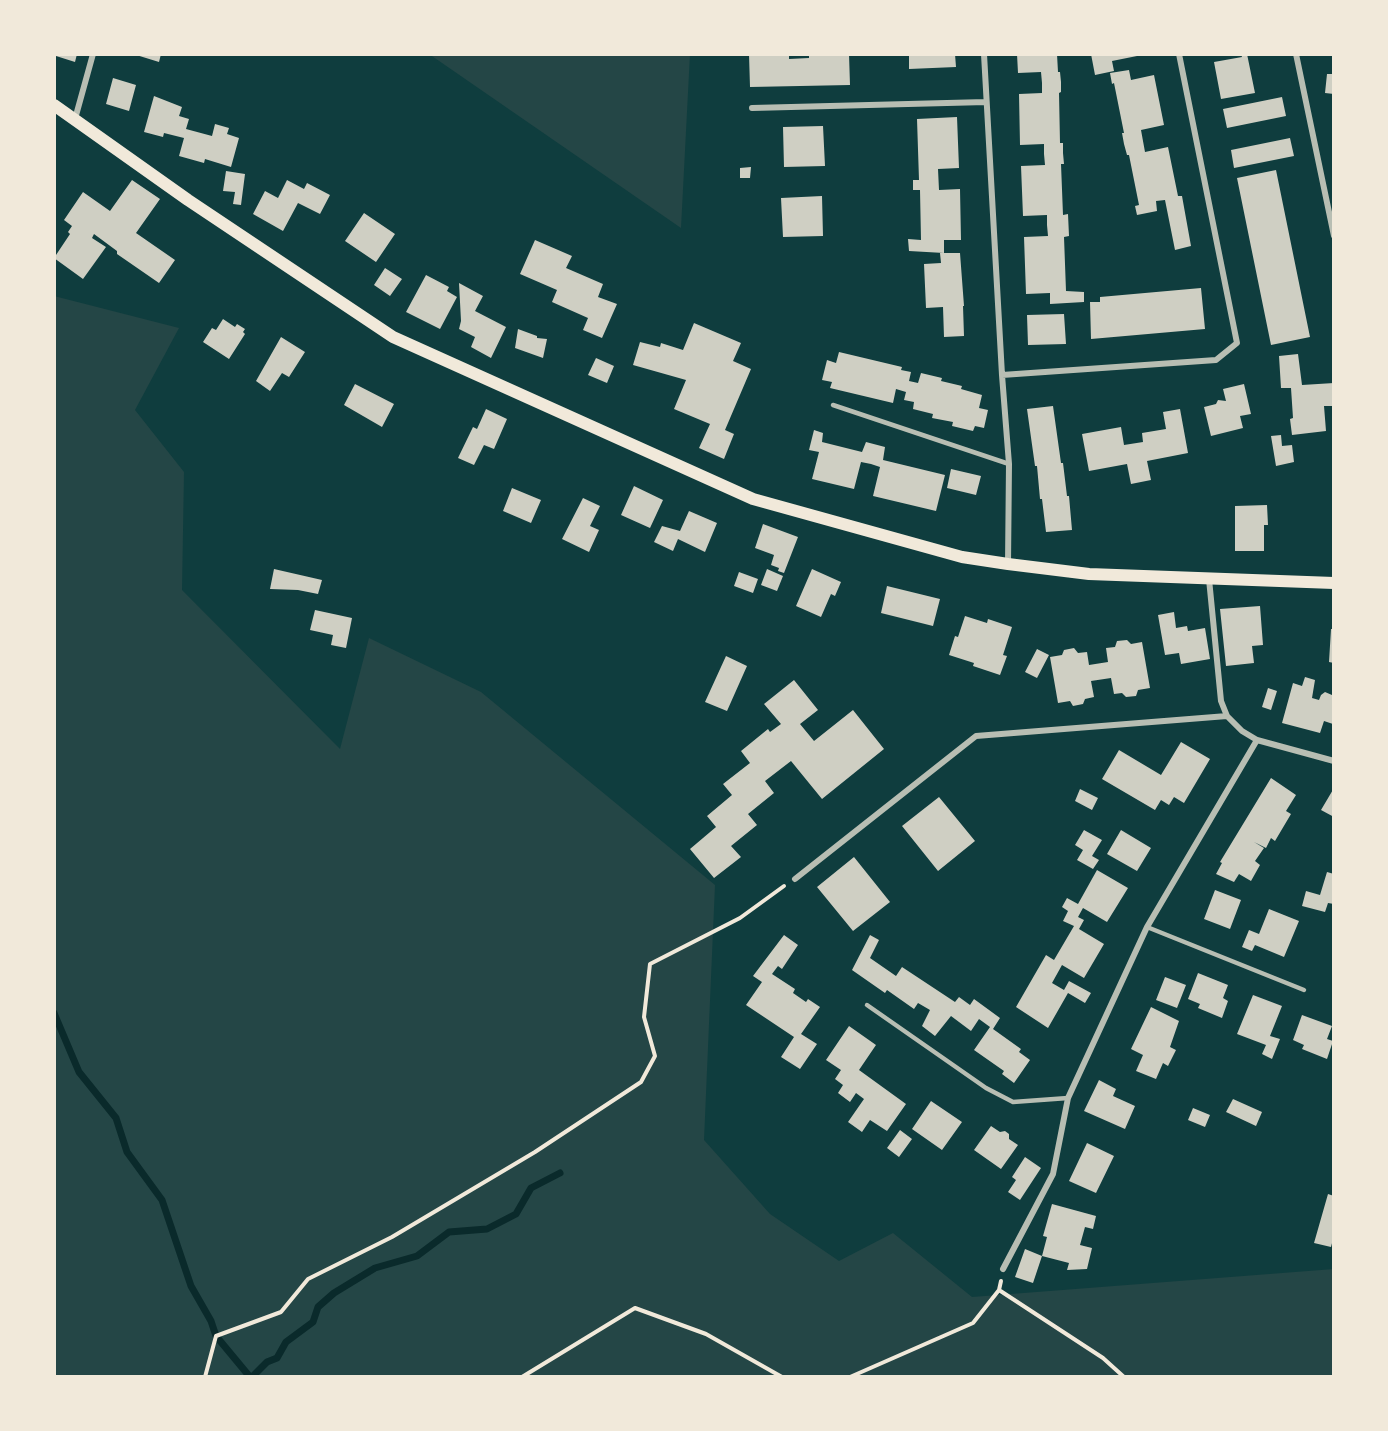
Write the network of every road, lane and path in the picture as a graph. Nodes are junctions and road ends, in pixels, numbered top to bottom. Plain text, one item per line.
1 (93, 54) edge
2 (984, 54) edge
3 (1179, 54) edge
4 (1296, 54) edge
5 (986, 102) junction
6 (54, 105) edge
7 (752, 108) dead end
8 (75, 120) junction
9 (1334, 236) edge
10 (1002, 375) junction
11 (833, 405) dead end
12 (1009, 464) junction
13 (1008, 564) junction
14 (1209, 578) junction
15 (1334, 583) edge
16 (1227, 716) junction
17 (1257, 740) junction
18 (1334, 761) edge
19 (795, 879) joint
20 (1147, 927) junction
21 (1304, 990) dead end
22 (867, 1005) dead end
23 (1068, 1098) junction
24 (1003, 1269) joint
25 (999, 1290) junction
26 (205, 1377) edge
27 (522, 1377) edge
28 (782, 1377) edge
29 (850, 1377) edge
30 (1124, 1377) edge

1 - 8 street
2 - 5 street
3 - 10 street
4 - 9 street
5 - 7 street
5 - 10 street
6 - 8 main road
8 - 13 main road
10 - 12 street
11 - 12 lane
12 - 13 street
13 - 14 main road
14 - 15 main road
14 - 16 street
16 - 17 street
16 - 19 street
17 - 18 street
17 - 20 street
19 - 26 path
20 - 21 lane
20 - 23 street
22 - 23 lane
23 - 24 street
24 - 25 path
25 - 29 path
25 - 30 path
27 - 28 path

